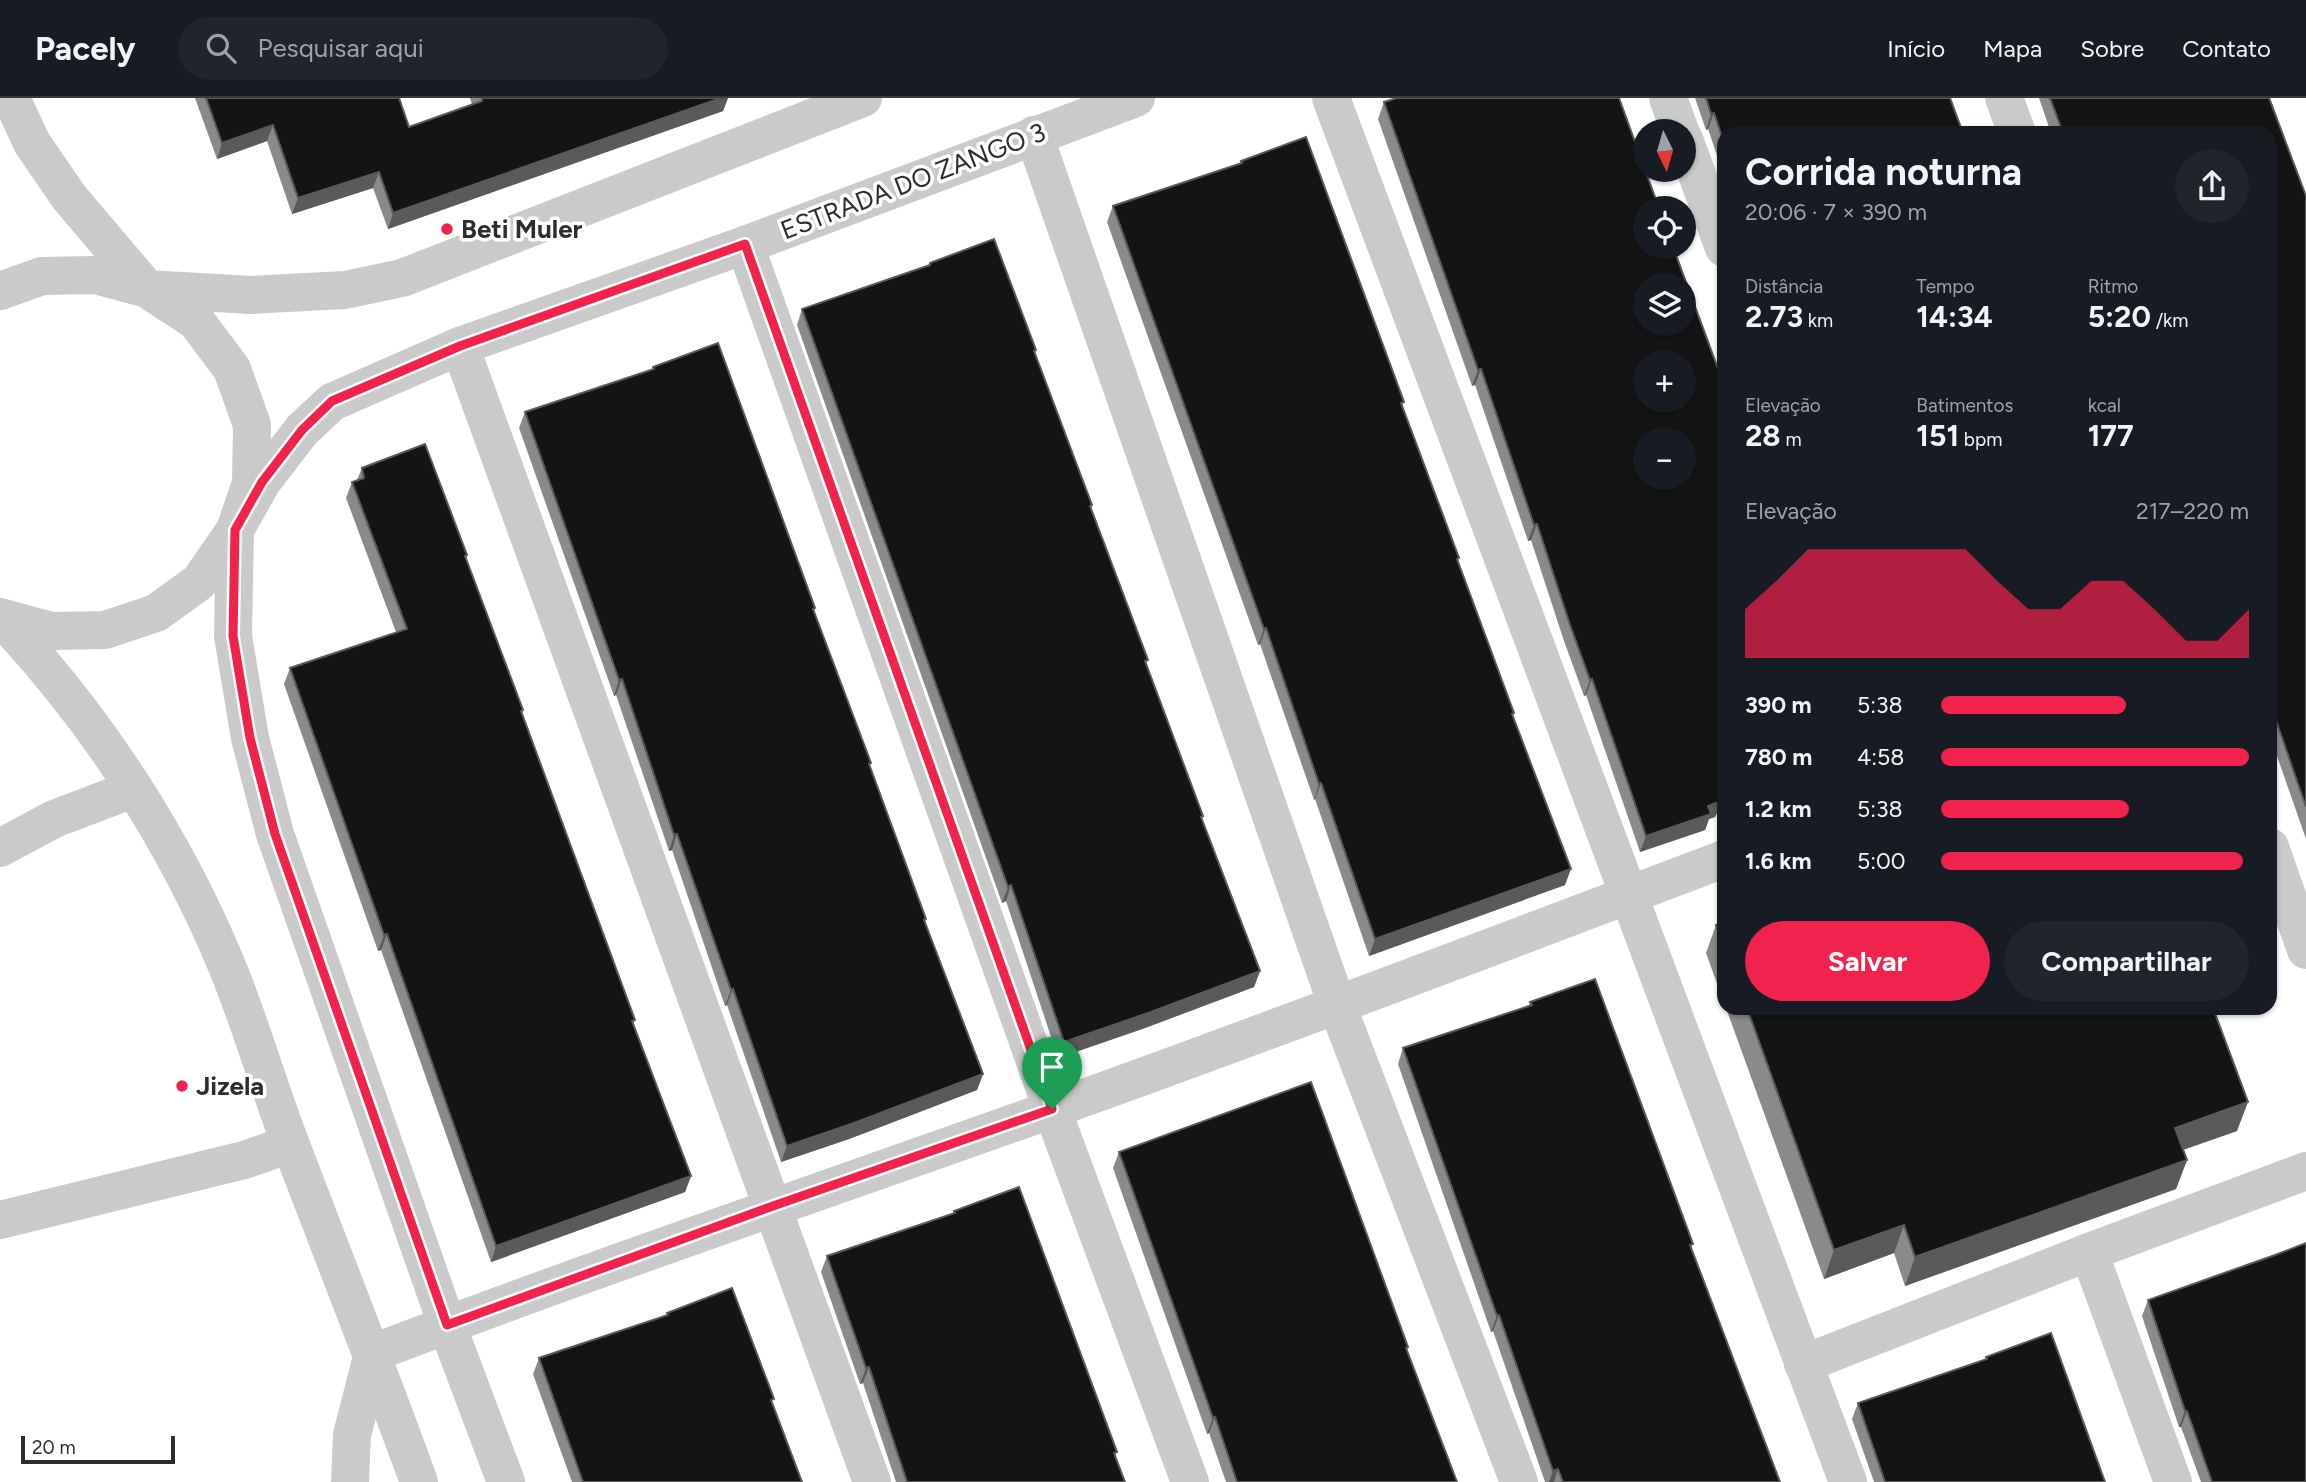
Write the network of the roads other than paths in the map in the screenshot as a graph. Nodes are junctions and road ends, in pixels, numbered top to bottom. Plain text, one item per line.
1 (11, 98) edge
2 (863, 98) edge
3 (1136, 98) edge
4 (1331, 98) edge
5 (1668, 98) edge
6 (2004, 98) edge
7 (1676, 119) edge
8 (2014, 126) edge
9 (1034, 135) junction
10 (1696, 172) edge
11 (1717, 229) edge
12 (745, 244) junction
13 (147, 289) junction
14 (0, 290) edge
15 (460, 346) junction
16 (235, 530) junction
17 (0, 617) edge
18 (133, 789) junction
19 (0, 848) edge
20 (1717, 862) edge
21 (2277, 866) edge
22 (1630, 894) junction
23 (2306, 950) edge
24 (1337, 1005) junction
25 (1052, 1109) junction
26 (290, 1143) junction
27 (2306, 1171) edge
28 (773, 1206) junction
29 (0, 1220) edge
30 (2089, 1252) junction
31 (447, 1325) junction
32 (373, 1353) junction
33 (1804, 1364) junction
34 (349, 1482) edge
35 (419, 1482) edge
36 (506, 1482) edge
37 (872, 1482) edge
38 (1190, 1482) edge
39 (1519, 1482) edge
40 (1848, 1482) edge
41 (2173, 1482) edge

1 - 13 street
2 - 13 street
3 - 9 street, ESTRADA DO ZANGO 3
4 - 22 street
5 - 7 street
6 - 8 street
9 - 12 street, ESTRADA DO ZANGO 3
9 - 24 street
10 - 11 street
12 - 15 street, ESTRADA DO ZANGO 3
12 - 25 street
13 - 14 street
13 - 16 street
15 - 16 street, ESTRADA DO ZANGO 3
15 - 28 street
16 - 17 street
16 - 31 street
17 - 18 street
18 - 19 street
18 - 26 street
20 - 22 street
21 - 23 street
22 - 24 street
22 - 33 street
24 - 25 street
24 - 39 street
25 - 28 street
25 - 38 street
26 - 29 street
26 - 32 street
27 - 30 street
28 - 31 street
28 - 37 street
30 - 33 street
30 - 41 street
31 - 32 street
31 - 36 street
32 - 34 street
32 - 35 street
33 - 40 street

